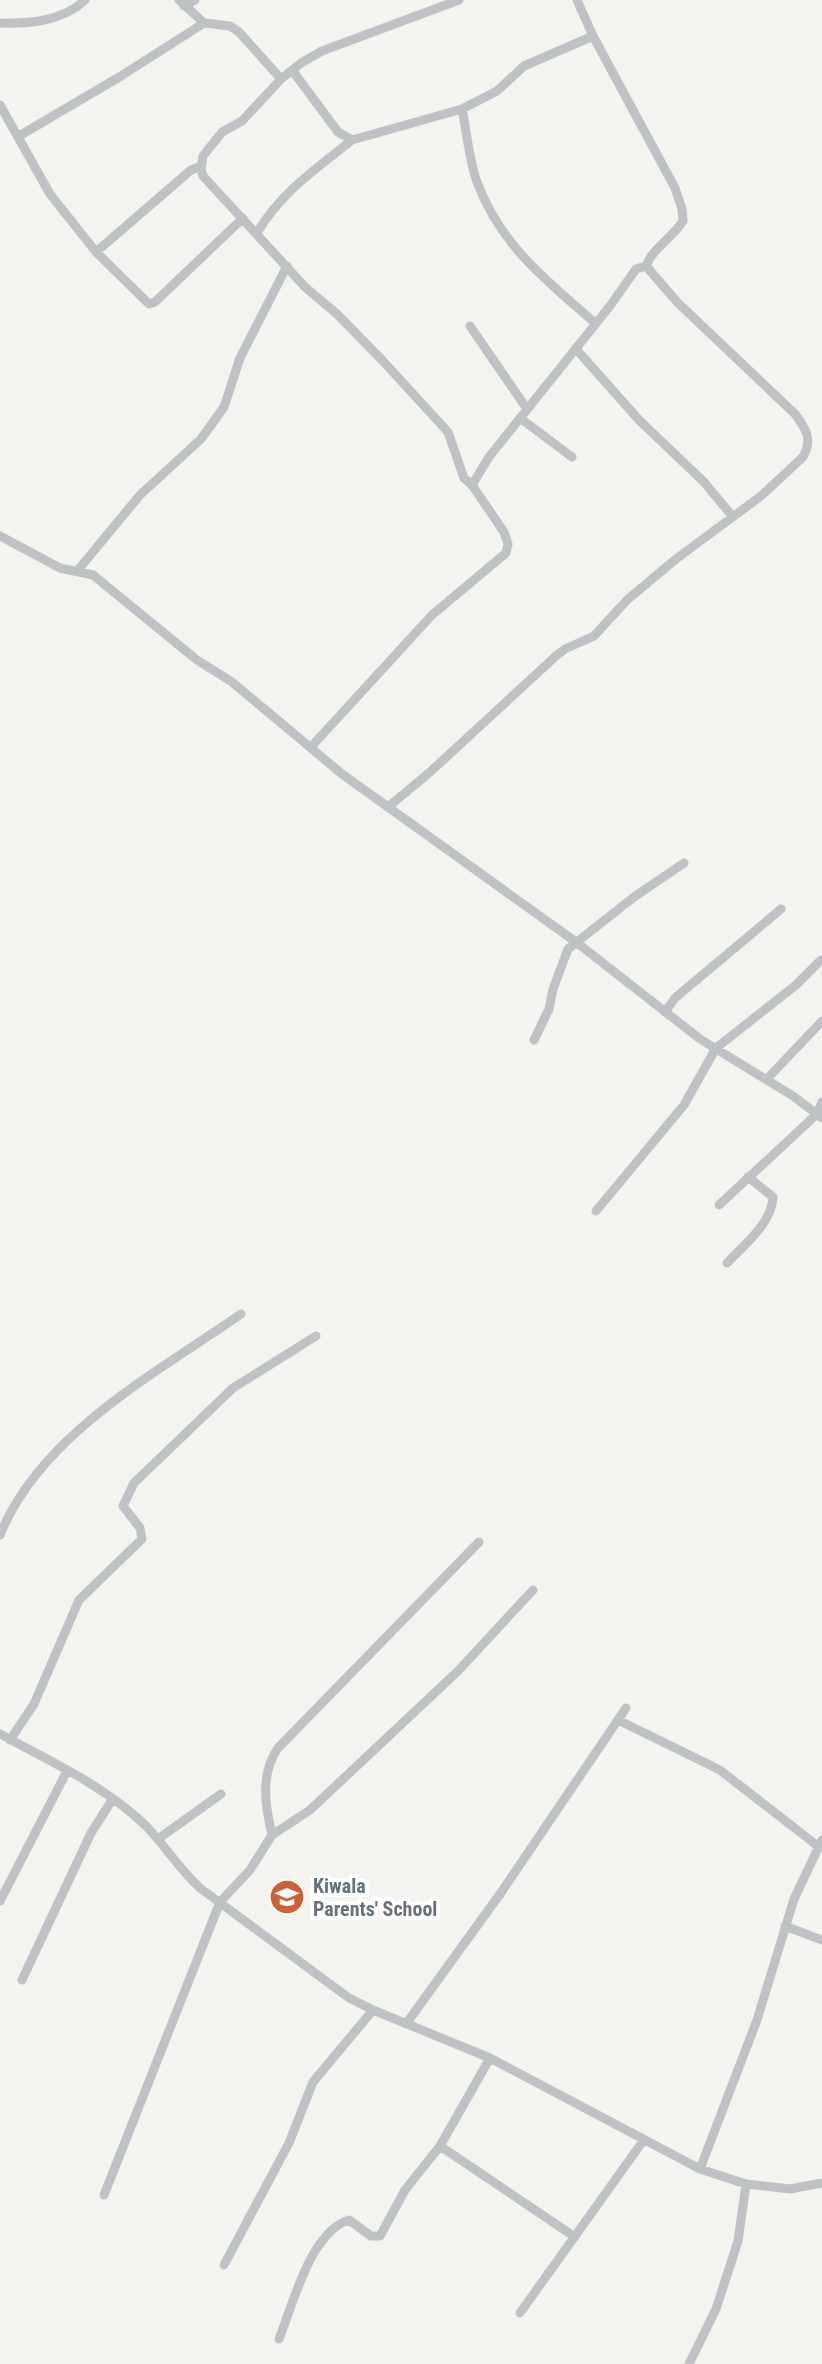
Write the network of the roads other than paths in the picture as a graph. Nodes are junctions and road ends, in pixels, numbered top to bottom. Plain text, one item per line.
1 (85, 0) edge
2 (195, 0) edge
3 (459, 0) edge
4 (577, 0) edge
5 (182, 3) edge
6 (0, 23) edge
7 (204, 23) junction
8 (593, 36) junction
9 (292, 70) junction
10 (281, 79) junction
11 (0, 105) edge
12 (462, 109) junction
13 (19, 136) junction
14 (352, 140) junction
15 (201, 169) junction
16 (243, 218) junction
17 (257, 233) junction
18 (96, 252) junction
19 (287, 266) junction
20 (646, 266) junction
21 (595, 323) junction
22 (470, 326) dead end
23 (576, 349) junction
24 (524, 414) junction
25 (572, 457) dead end
26 (472, 485) junction
27 (733, 517) junction
28 (0, 536) edge
29 (78, 570) junction
30 (311, 747) junction
31 (388, 807) junction
32 (684, 863) dead end
33 (781, 909) dead end
34 (576, 942) junction
35 (821, 960) edge
36 (665, 1012) junction
37 (822, 1021) edge
38 (534, 1040) dead end
39 (716, 1048) junction
40 (767, 1079) junction
41 (822, 1102) edge
42 (819, 1116) edge
43 (748, 1177) junction
44 (719, 1205) dead end
45 (596, 1211) dead end
46 (727, 1263) dead end
47 (241, 1314) dead end
48 (316, 1336) dead end
49 (0, 1535) edge
50 (479, 1542) dead end
51 (533, 1590) dead end
52 (626, 1708) dead end
53 (618, 1720) junction
54 (5, 1737) edge
55 (67, 1771) junction
56 (221, 1794) dead end
57 (112, 1800) junction
58 (272, 1835) junction
59 (158, 1839) junction
60 (820, 1844) edge
61 (0, 1901) edge
62 (220, 1902) junction
63 (785, 1926) junction
64 (822, 1940) edge
65 (22, 1980) dead end
66 (373, 2010) junction
67 (406, 2024) junction
68 (490, 2058) junction
69 (643, 2141) junction
70 (440, 2146) junction
71 (700, 2169) junction
72 (822, 2183) edge
73 (746, 2184) junction
74 (104, 2195) dead end
75 (575, 2237) junction
76 (224, 2265) dead end
77 (520, 2313) dead end
78 (279, 2339) dead end
79 (689, 2364) edge

1 - 6 street
2 - 5 street
3 - 9 street
4 - 8 street
5 - 7 street
7 - 10 street
7 - 13 street
8 - 12 street
8 - 20 street
9 - 10 street
9 - 14 street
10 - 15 street
11 - 13 street
12 - 14 street
12 - 21 street
13 - 18 street
14 - 17 street
15 - 16 street
15 - 18 street
16 - 17 street
16 - 18 street
17 - 19 street
19 - 26 street
19 - 29 street
20 - 21 street
20 - 27 street
21 - 23 street
22 - 24 street
23 - 24 street
23 - 27 street
24 - 25 street
24 - 26 street
26 - 30 street
27 - 31 street
28 - 29 street
29 - 30 street
30 - 31 street
31 - 34 street
32 - 34 street
33 - 36 street
34 - 36 street
34 - 38 street
35 - 39 street
36 - 39 street
37 - 40 street
39 - 40 street
39 - 45 street
40 - 42 street
41 - 42 street
42 - 43 street
43 - 44 street
43 - 46 street
47 - 49 street
48 - 54 street
50 - 58 street
51 - 58 street
52 - 53 street
53 - 60 street
53 - 67 street
54 - 55 street
55 - 57 street
55 - 61 street
56 - 59 street
57 - 59 street
57 - 65 street
58 - 62 street
59 - 62 street
60 - 63 street
62 - 66 street
62 - 74 street
63 - 64 street
63 - 71 street
66 - 67 street
66 - 76 street
67 - 68 street
68 - 69 street
68 - 70 street
69 - 71 street
69 - 75 street
70 - 75 street
70 - 78 street
71 - 73 street
72 - 73 street
73 - 79 street
75 - 77 street

